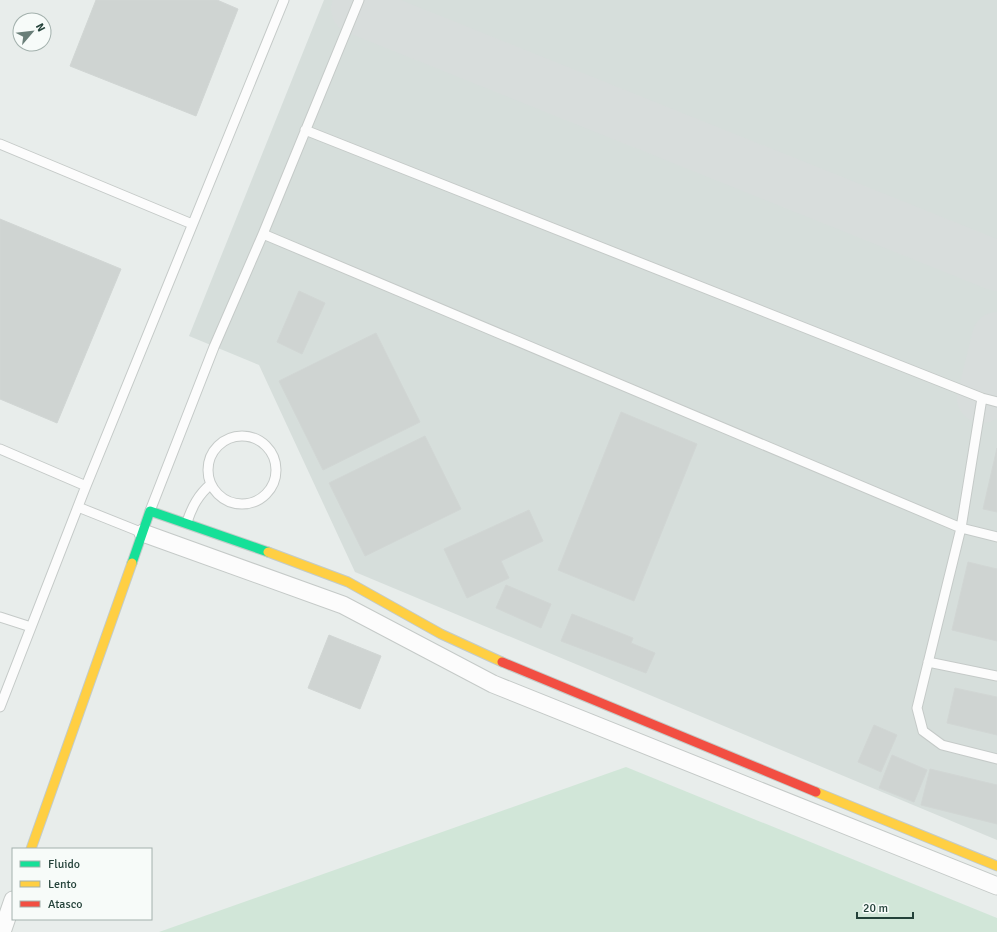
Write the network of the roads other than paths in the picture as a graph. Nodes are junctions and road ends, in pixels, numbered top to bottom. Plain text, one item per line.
1 (284, 0) edge
2 (359, 0) edge
3 (305, 130) junction
4 (0, 144) edge
5 (192, 224) junction
6 (263, 234) junction
7 (982, 398) junction
8 (997, 402) edge
9 (0, 450) edge
10 (211, 484) junction
11 (86, 486) junction
12 (78, 507) junction
13 (150, 511) junction
14 (187, 522) junction
15 (961, 528) junction
16 (142, 533) junction
17 (997, 537) edge
18 (0, 617) edge
19 (31, 627) junction
20 (441, 634) junction
21 (434, 654) junction
22 (928, 662) junction
23 (997, 676) edge
24 (0, 707) edge
25 (997, 759) edge
26 (31, 848) edge
27 (997, 866) edge
28 (997, 886) edge
29 (12, 903) edge
30 (2, 932) edge

1 - 5 lane
2 - 3 lane
3 - 6 lane
3 - 7 lane
4 - 5 lane
5 - 11 lane
6 - 13 lane
6 - 15 lane
7 - 8 lane
7 - 15 lane
9 - 11 lane
10 - 10 lane
10 - 14 lane
11 - 12 lane
12 - 16 lane
12 - 19 lane
13 - 14 street
13 - 16 street
14 - 20 street
15 - 17 lane
15 - 22 lane
16 - 21 street
16 - 26 street
18 - 19 lane
19 - 24 lane
20 - 21 street
20 - 27 street
21 - 28 street
22 - 23 lane
22 - 25 lane
29 - 30 street

